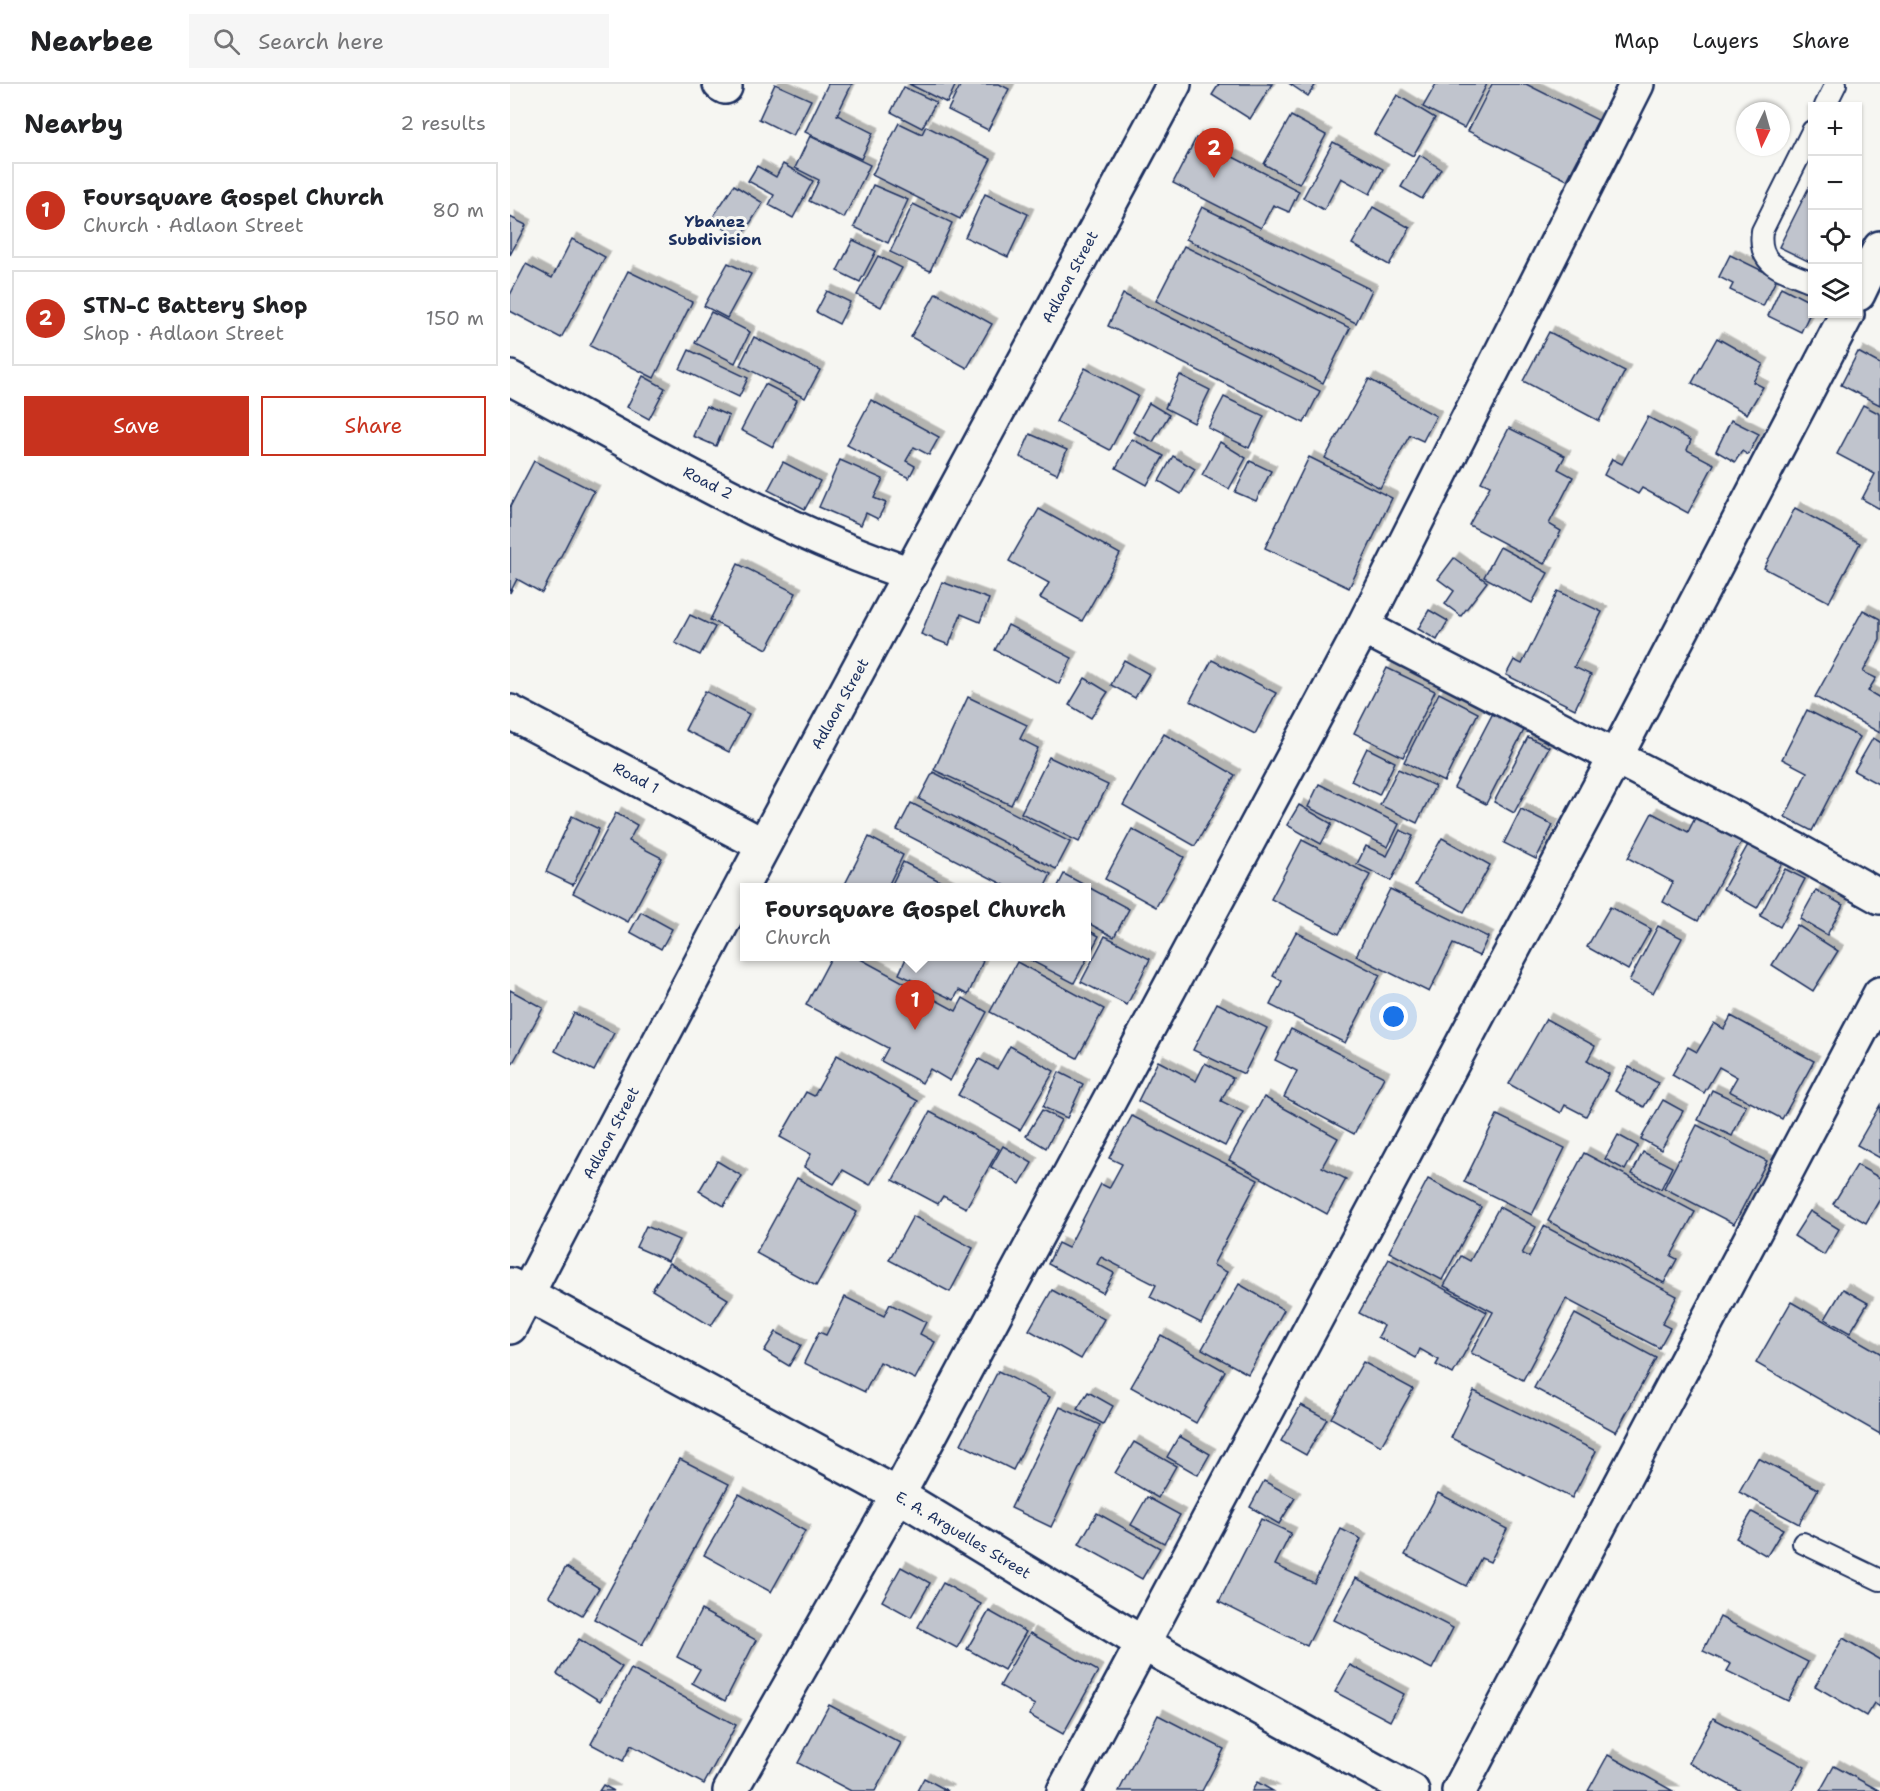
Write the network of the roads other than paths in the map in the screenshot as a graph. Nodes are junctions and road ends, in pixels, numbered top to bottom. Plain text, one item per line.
1 (1174, 84) edge
2 (1637, 84) edge
3 (1836, 84) edge
4 (1827, 102) edge
5 (1808, 139) edge
6 (1880, 248) edge
7 (1808, 280) edge
8 (1862, 284) edge
9 (1846, 318) edge
10 (510, 378) edge
11 (911, 574) junction
12 (1363, 627) junction
13 (510, 712) edge
14 (1615, 758) junction
15 (762, 845) junction
16 (741, 883) edge
17 (740, 885) edge
18 (1880, 897) edge
19 (1880, 994) edge
20 (518, 1290) edge
21 (510, 1327) edge
22 (898, 1495) junction
23 (1803, 1543) dead end
24 (1880, 1580) edge
25 (1144, 1644) junction
26 (730, 1791) edge
27 (1064, 1791) edge
28 (1412, 1791) edge
29 (1459, 1791) edge

1 - 11 street, Adlaon Street
2 - 12 street
3 - 4 lane
5 - 7 lane
6 - 8 street
9 - 14 street
10 - 11 street, Road 2
11 - 15 street, Adlaon Street
12 - 14 street
12 - 22 street
13 - 15 street, Road 1
14 - 18 street
14 - 25 street
15 - 16 street, Adlaon Street
17 - 20 street, Adlaon Street
19 - 29 street
20 - 21 street, Adlaon Street
20 - 22 street, E. A. Arguelles Street
22 - 25 street, E. A. Arguelles Street
22 - 26 street
23 - 24 lane
25 - 27 street
25 - 28 street, E. A. Arguelles Street

